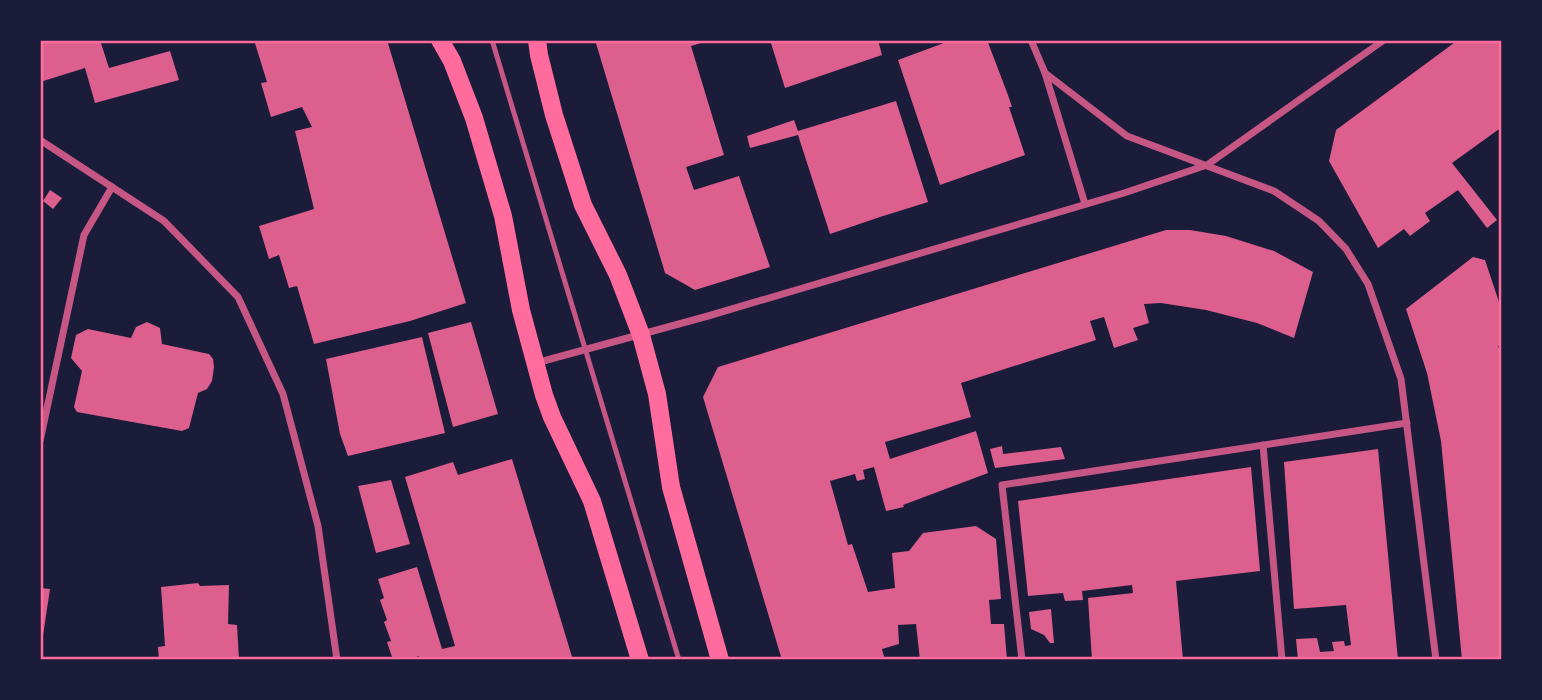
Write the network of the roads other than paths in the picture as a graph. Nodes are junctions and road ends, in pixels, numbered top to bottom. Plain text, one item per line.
1 (440, 40) edge
2 (492, 40) edge
3 (537, 40) edge
4 (1031, 40) edge
5 (1384, 40) edge
6 (1045, 73) junction
7 (40, 140) edge
8 (1207, 165) junction
9 (112, 187) junction
10 (1085, 204) junction
11 (642, 335) junction
12 (585, 349) junction
13 (536, 363) junction
14 (1407, 423) junction
15 (40, 441) edge
16 (1264, 445) junction
17 (338, 660) edge
18 (640, 660) edge
19 (679, 660) edge
20 (720, 660) edge
21 (1022, 660) edge
22 (1282, 660) edge
23 (1436, 660) edge

1 - 13 main road
2 - 12 lane
3 - 11 main road
4 - 6 street
5 - 8 street
6 - 8 street
6 - 10 street
7 - 9 street
8 - 10 street
8 - 14 street
9 - 15 street
9 - 17 street
10 - 11 street
11 - 12 street
11 - 20 main road
12 - 13 street
12 - 19 lane
13 - 18 main road
14 - 16 street
14 - 23 street
16 - 21 street
16 - 22 street

